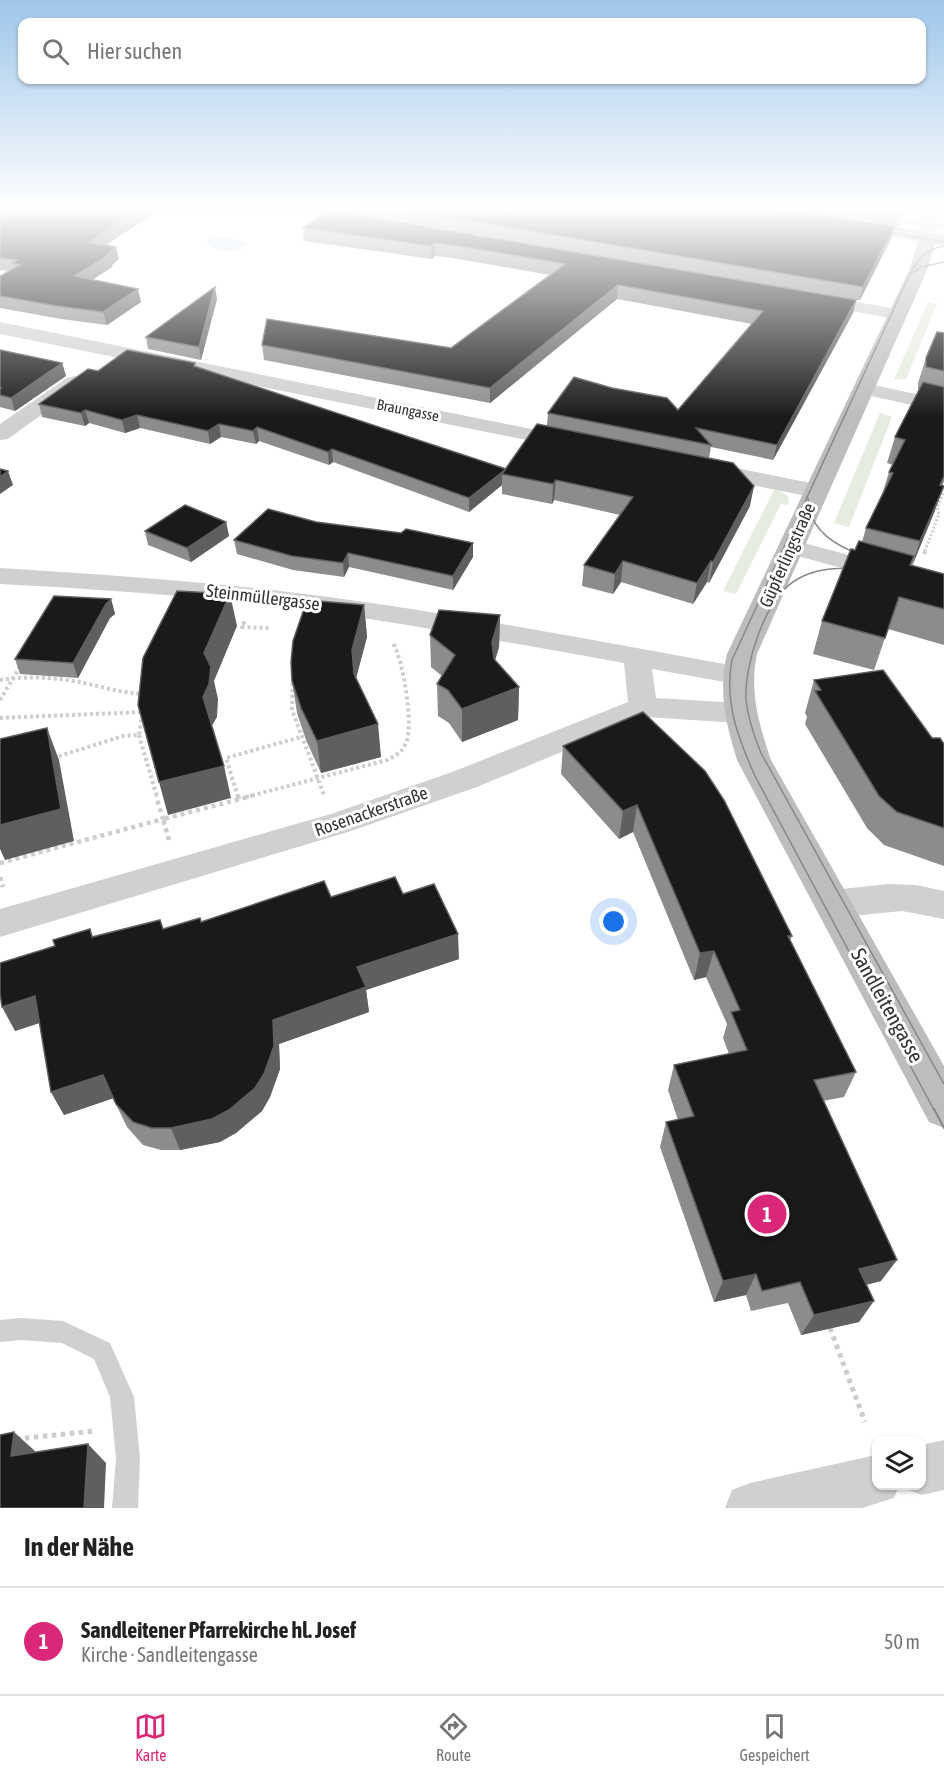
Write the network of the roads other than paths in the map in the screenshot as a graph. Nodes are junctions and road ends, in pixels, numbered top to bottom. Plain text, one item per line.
1 (915, 277) edge
2 (801, 298) edge
3 (898, 314) junction
4 (0, 328) edge
5 (116, 352) junction
6 (864, 388) junction
7 (944, 406) edge
8 (0, 434) edge
9 (593, 447) edge
10 (686, 465) edge
11 (816, 491) junction
12 (792, 547) junction
13 (0, 576) edge
14 (944, 588) edge
15 (637, 656) junction
16 (736, 675) junction
17 (642, 707) junction
18 (739, 713) junction
19 (832, 904) junction
20 (944, 905) edge
21 (0, 923) edge
22 (944, 1107) edge
23 (0, 1331) edge
24 (944, 1465) edge
25 (926, 1469) edge
26 (857, 1492) edge
27 (125, 1508) edge
28 (750, 1508) edge

1 - 3 main road, Güpferlingstraße
2 - 3 street
3 - 6 main road, Güpferlingstraße
4 - 5 street, Braungasse
5 - 8 street
5 - 9 street, Braungasse
6 - 7 street
6 - 11 main road, Güpferlingstraße
10 - 11 street
11 - 12 main road, Güpferlingstraße
12 - 14 street
12 - 16 main road, Güpferlingstraße
13 - 15 street, Steinmüllergasse
15 - 16 street, Steinmüllergasse
15 - 17 street
16 - 18 main road, Güpferlingstraße
17 - 18 street, Rosenackerstraße
17 - 21 street, Rosenackerstraße
18 - 19 main road, Güpferlingstraße
19 - 20 street
19 - 22 main road, Sandleitengasse
23 - 27 lane
24 - 25 street
26 - 28 street

